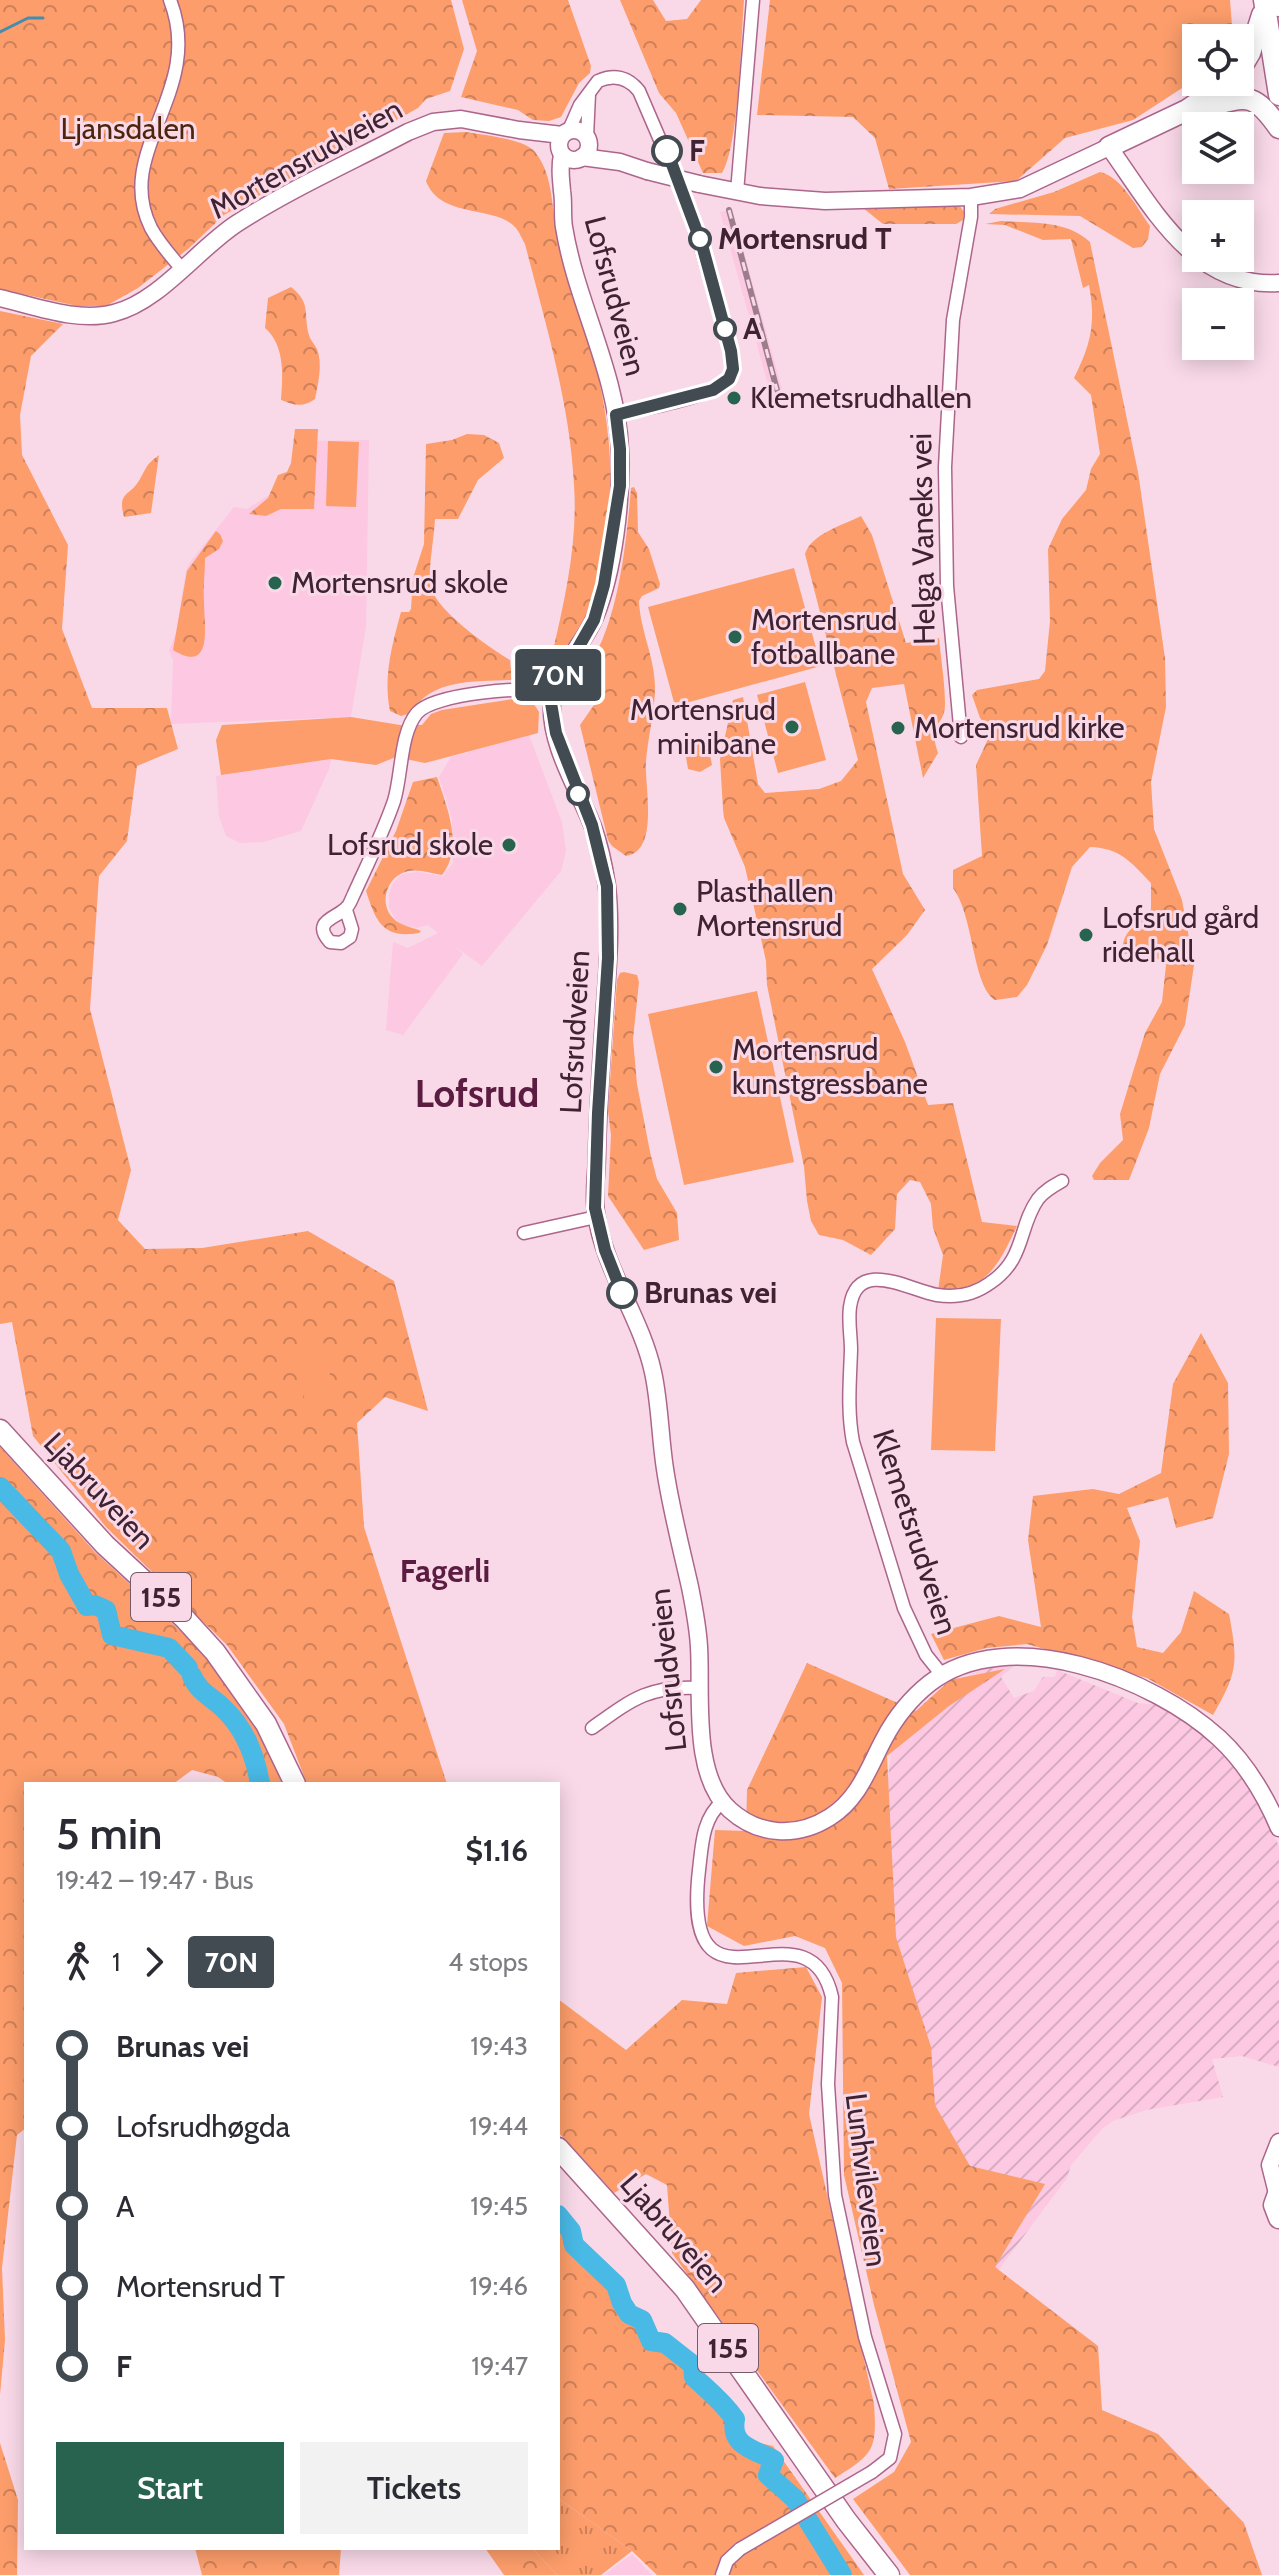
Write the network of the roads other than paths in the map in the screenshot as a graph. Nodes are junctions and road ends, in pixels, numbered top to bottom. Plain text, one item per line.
1 (170, 0) edge
2 (753, 0) edge
3 (1271, 2) edge
4 (1254, 42) edge
5 (589, 94) junction
6 (1279, 95) edge
7 (1208, 96) edge
8 (1187, 110) junction
9 (1279, 128) edge
10 (573, 146) junction
11 (1109, 147) junction
12 (737, 192) junction
13 (971, 197) junction
14 (181, 268) junction
15 (1279, 283) edge
16 (0, 298) edge
17 (616, 415) junction
18 (553, 691) junction
19 (961, 737) dead end
20 (346, 910) dead end
21 (1062, 1181) dead end
22 (596, 1217) junction
23 (524, 1233) dead end
24 (0, 1430) edge
25 (942, 1675) junction
26 (699, 1688) junction
27 (592, 1728) dead end
28 (294, 1782) edge
29 (722, 1802) junction
30 (1279, 1828) edge
31 (560, 2150) edge
32 (1277, 2155) edge
33 (1278, 2192) edge
34 (1279, 2218) edge
35 (846, 2520) junction
36 (722, 2575) edge
37 (872, 2575) edge
38 (889, 2575) edge

1 - 14 street
2 - 12 street
3 - 4 main road
3 - 6 main road
5 - 10 street, Lofsrudveien
5 - 10 street, Lofsrudveien
5 - 17 street, Lofsrudveien
7 - 8 main road
8 - 9 main road
8 - 11 main road
10 - 12 street, Mortensrudveien, bridge
10 - 14 street, Mortensrudveien
10 - 17 street, Lofsrudveien
11 - 13 street, Mortensrudveien
11 - 15 street
12 - 13 street, Mortensrudveien
13 - 19 street, Helga Vaneks vei
14 - 16 street, Mortensrudveien
17 - 18 street, Lofsrudveien
18 - 20 street
18 - 22 street, Lofsrudveien
21 - 25 street, Klemetsrudveien
22 - 23 street
22 - 26 street, Lofsrudveien
24 - 28 main road, Ljabruveien / 155
25 - 29 street, Klemetsrudveien
25 - 30 street, Klemetsrudveien
26 - 27 street
26 - 29 street, Lofsrudveien
29 - 36 street, Lunhvileveien, bridge
31 - 35 main road, Ljabruveien / 155
32 - 33 street
33 - 34 main road
35 - 37 main road, Ljabruveien / 155
35 - 38 main road, Ljabruveien / 155

